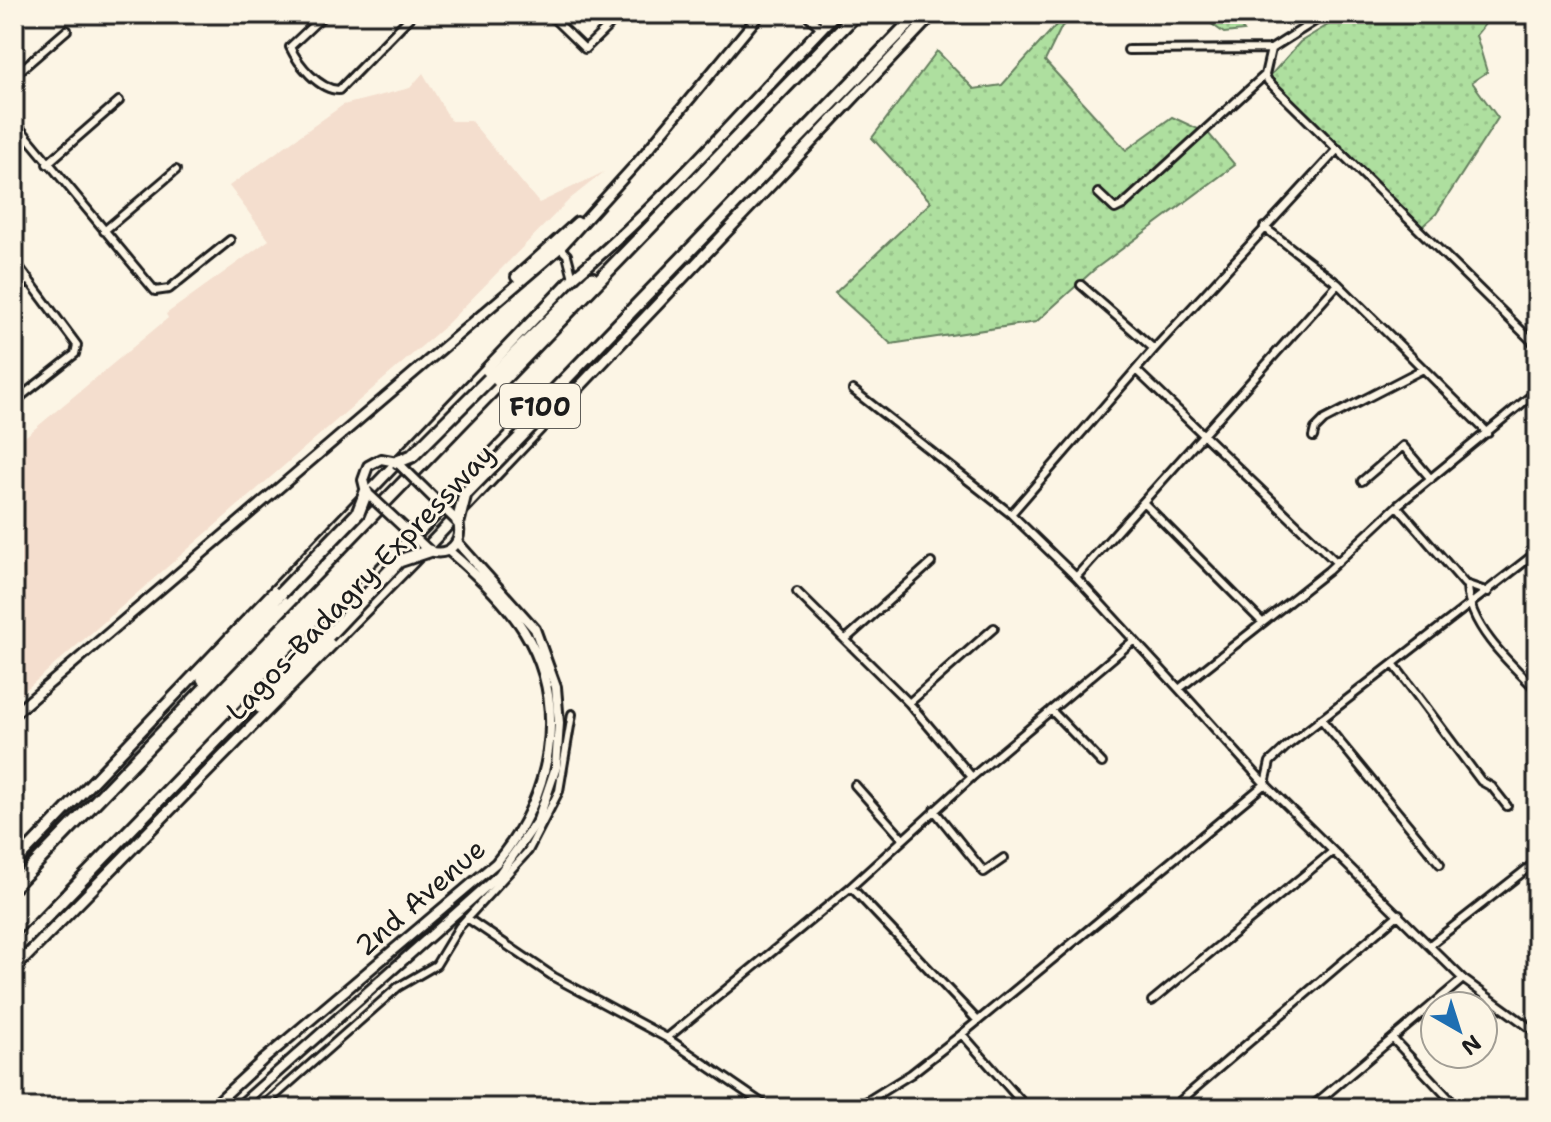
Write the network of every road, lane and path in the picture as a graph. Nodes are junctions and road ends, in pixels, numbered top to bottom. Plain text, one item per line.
1 (325, 14) edge
2 (413, 14) edge
3 (549, 14) edge
4 (621, 14) edge
5 (753, 14) edge
6 (760, 14) edge
7 (806, 14) edge
8 (818, 14) edge
9 (835, 14) edge
10 (856, 14) edge
11 (918, 14) edge
12 (933, 14) edge
13 (1326, 14) edge
14 (824, 25) junction
15 (67, 30) dead end
16 (1271, 49) junction
17 (1128, 50) dead end
18 (1265, 75) junction
19 (14, 76) edge
20 (119, 101) dead end
21 (14, 121) edge
22 (1338, 149) junction
23 (47, 164) junction
24 (176, 170) dead end
25 (1098, 193) dead end
26 (677, 199) junction
27 (720, 218) junction
28 (1264, 227) junction
29 (104, 231) junction
30 (230, 240) dead end
31 (558, 245) junction
32 (14, 260) edge
33 (573, 278) junction
34 (29, 279) junction
35 (1338, 284) junction
36 (1081, 285) dead end
37 (14, 291) edge
38 (1537, 346) edge
39 (1154, 349) junction
40 (1423, 369) junction
41 (1136, 370) junction
42 (853, 390) dead end
43 (1537, 391) edge
44 (14, 402) edge
45 (1488, 433) junction
46 (1206, 435) junction
47 (1313, 437) dead end
48 (397, 462) junction
49 (1431, 479) junction
50 (1362, 481) dead end
51 (366, 492) junction
52 (1144, 503) junction
53 (1397, 506) junction
54 (1011, 514) junction
55 (458, 522) junction
56 (457, 542) junction
57 (429, 551) junction
58 (449, 551) junction
59 (1537, 552) edge
60 (1336, 562) junction
61 (931, 563) dead end
62 (1076, 577) junction
63 (1467, 586) junction
64 (797, 592) dead end
65 (1489, 592) junction
66 (1468, 608) junction
67 (1262, 622) junction
68 (994, 628) dead end
69 (846, 639) junction
70 (1133, 641) junction
71 (1395, 666) junction
72 (1179, 689) junction
73 (1537, 690) edge
74 (909, 703) junction
75 (1051, 710) junction
76 (14, 712) edge
77 (572, 714) dead end
78 (1321, 719) junction
79 (555, 721) junction
80 (138, 756) junction
81 (1102, 763) dead end
82 (972, 777) junction
83 (1265, 784) junction
84 (855, 785) dead end
85 (163, 799) junction
86 (1507, 806) dead end
87 (934, 810) junction
88 (902, 838) junction
89 (1332, 852) junction
90 (1004, 858) dead end
91 (1537, 861) edge
92 (14, 864) edge
93 (1440, 864) dead end
94 (14, 886) edge
95 (851, 887) junction
96 (1399, 914) junction
97 (467, 918) junction
98 (1431, 944) junction
99 (14, 950) edge
100 (14, 969) edge
101 (1463, 979) junction
102 (1152, 1001) dead end
103 (977, 1020) junction
104 (1537, 1033) edge
105 (962, 1034) junction
106 (667, 1038) junction
107 (1393, 1039) junction
108 (1454, 1107) edge
109 (211, 1108) edge
110 (237, 1108) edge
111 (261, 1108) edge
112 (769, 1108) edge
113 (856, 1108) edge
114 (1027, 1108) edge
115 (1172, 1108) edge
116 (1310, 1108) edge

1 - 2 street
3 - 4 street
5 - 31 street
6 - 31 street
7 - 14 street
8 - 14 street
9 - 14 main road
10 - 26 highway, Lagos-Badagry Expressway / F100
11 - 27 highway, Lagos-Badagry Expressway / F100
12 - 100 main road, Lagos-Badagry Expressway
13 - 16 street
14 - 33 main road, Lagos-Badagry Expressway
15 - 19 street
16 - 17 street
16 - 18 street
18 - 22 street
18 - 25 street
20 - 23 street
21 - 23 street
22 - 28 street
22 - 38 street
23 - 29 street
24 - 29 street
26 - 48 highway, bridge
26 - 80 highway, Lagos-Badagry Expressway / F100
27 - 55 highway, bridge
27 - 85 highway, Lagos-Badagry Expressway / F100
28 - 35 street
28 - 39 street
29 - 30 street
31 - 33 street
31 - 76 street
32 - 34 street
33 - 92 main road, Lagos-Badagry Expressway
34 - 37 street
34 - 44 street
35 - 40 street
35 - 46 street
36 - 39 street
39 - 41 street
40 - 45 street
40 - 47 street
41 - 46 street
41 - 54 street
42 - 54 street
43 - 45 street
45 - 49 street
46 - 52 street
46 - 60 street
48 - 51 street
48 - 55 street, bridge
49 - 50 street
49 - 53 street
51 - 57 street, bridge
51 - 80 highway, bridge
52 - 62 street
52 - 67 street
53 - 60 street
53 - 63 street
54 - 62 street
55 - 56 street
56 - 58 street
56 - 79 street, 2nd Avenue
57 - 58 street
57 - 85 highway, bridge
58 - 79 street, 2nd Avenue
59 - 65 street
60 - 67 street
61 - 69 street
62 - 70 street
63 - 65 street
63 - 66 street
64 - 69 street
65 - 66 street
66 - 71 street
66 - 73 street
67 - 72 street
68 - 74 street
69 - 74 street
70 - 72 street
70 - 75 street
71 - 78 street
71 - 86 street
72 - 83 street
74 - 82 street
75 - 81 street
75 - 82 street
77 - 97 street
78 - 83 street
78 - 93 street
79 - 109 street, 2nd Avenue
79 - 110 street, 2nd Avenue
80 - 94 highway, Lagos-Badagry Expressway / F100
82 - 87 street
83 - 89 street
83 - 103 street
84 - 88 street
85 - 99 highway, Lagos-Badagry Expressway / F100
87 - 88 street
87 - 90 street
88 - 95 street
89 - 96 street
89 - 102 street
91 - 98 street
95 - 103 street
95 - 106 street
96 - 98 street
96 - 115 street
97 - 106 street
97 - 111 street
98 - 101 street
101 - 104 street
101 - 107 street
103 - 105 street
105 - 113 street
105 - 114 street
106 - 112 street
107 - 108 street
107 - 116 street

